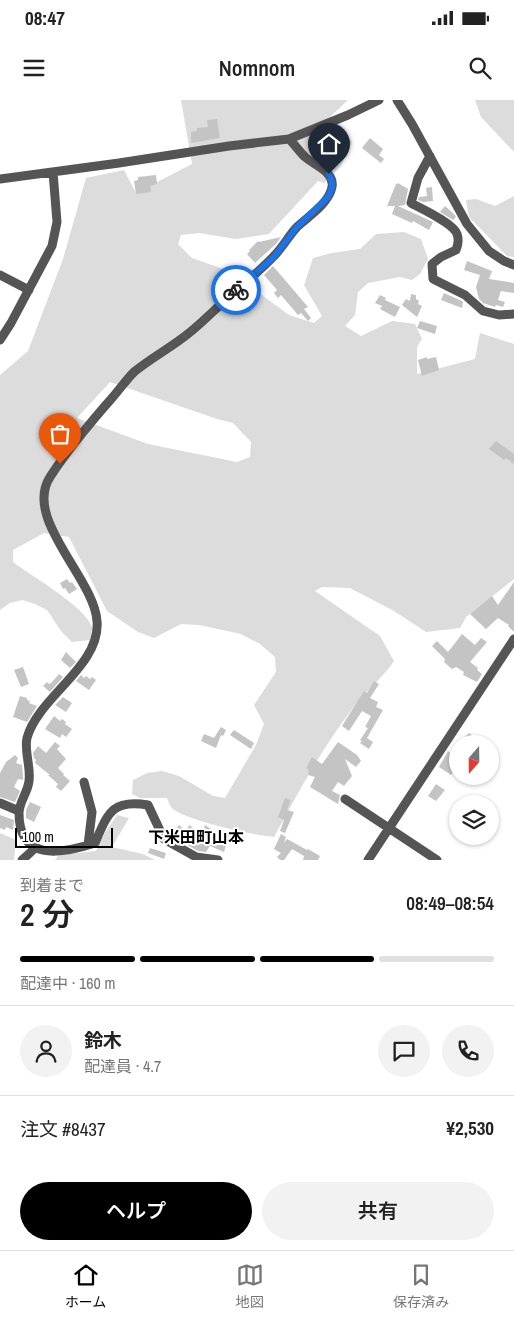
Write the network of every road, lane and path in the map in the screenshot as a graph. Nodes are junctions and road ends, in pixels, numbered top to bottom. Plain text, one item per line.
1 (379, 100) edge
2 (397, 100) edge
3 (289, 139) junction
4 (430, 156) junction
5 (53, 172) junction
6 (0, 179) edge
7 (514, 265) edge
8 (0, 275) edge
9 (28, 290) junction
10 (514, 314) edge
11 (0, 340) edge
12 (514, 639) edge
13 (84, 782) dead end
14 (345, 798) dead end
15 (0, 804) edge
16 (19, 811) junction
17 (390, 829) junction
18 (88, 845) junction
19 (32, 850) junction
20 (22, 860) edge
21 (218, 860) edge
22 (368, 860) edge
23 (438, 860) edge

1 - 3 street
2 - 4 street
3 - 5 street
3 - 16 street
4 - 7 street
4 - 10 street
5 - 6 street
5 - 9 street
8 - 9 street
9 - 11 street
12 - 17 street
13 - 18 street
14 - 17 street
15 - 16 street
16 - 19 street
17 - 22 street
17 - 23 street
18 - 19 street
18 - 21 street
19 - 20 street

